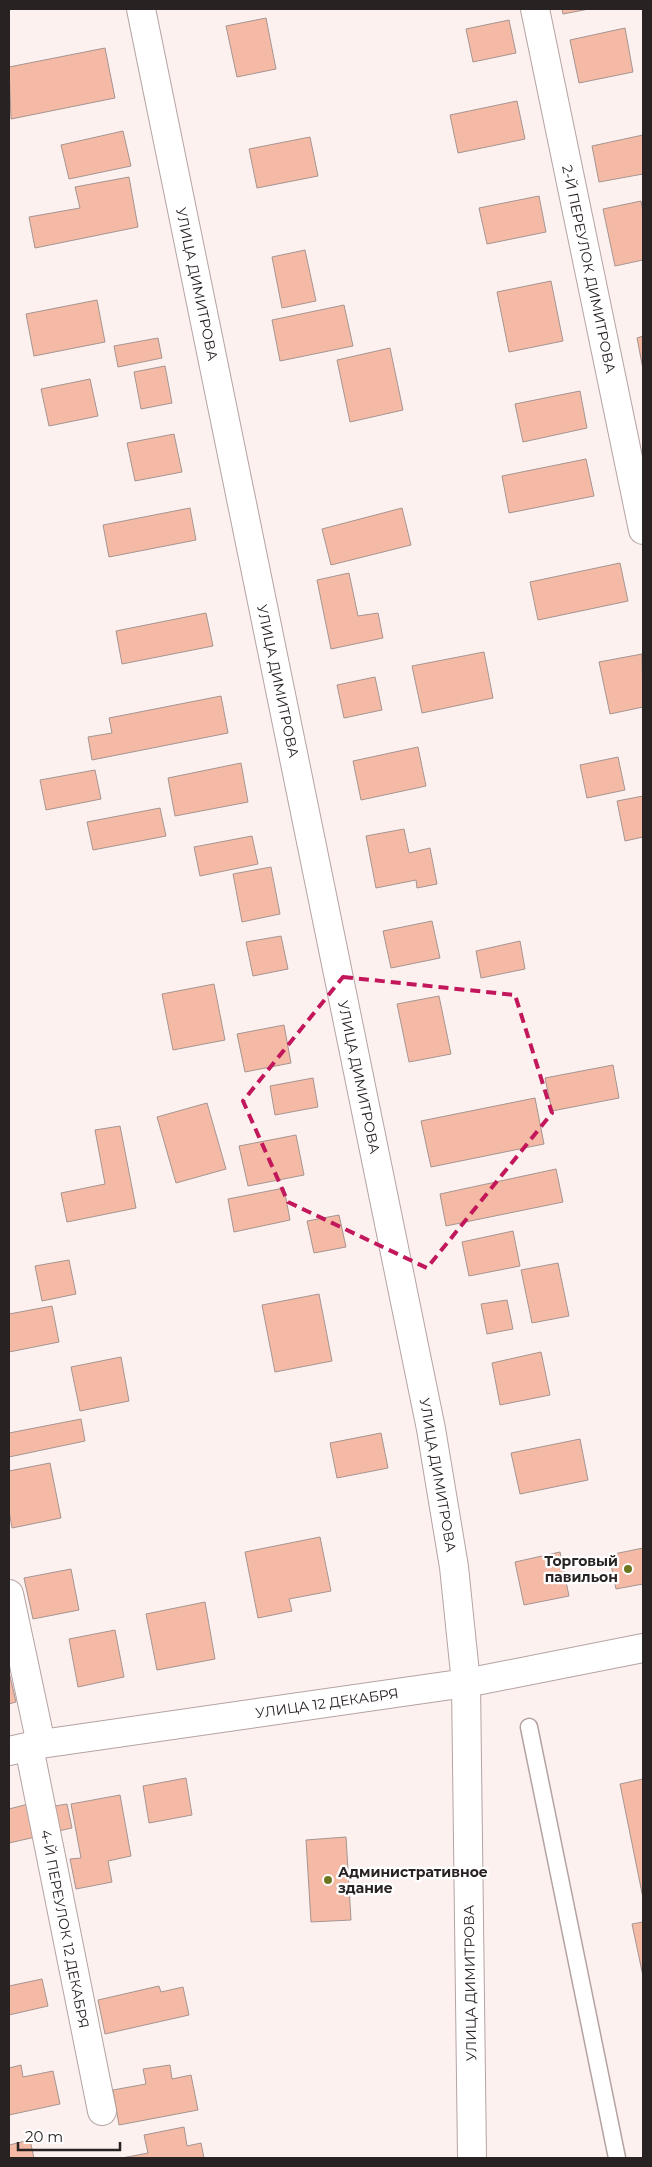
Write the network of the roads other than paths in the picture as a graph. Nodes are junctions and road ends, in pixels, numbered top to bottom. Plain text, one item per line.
1 (141, 9) edge
2 (536, 9) edge
3 (643, 530) edge
4 (9, 1594) edge
5 (643, 1648) edge
6 (466, 1683) junction
7 (529, 1727) dead end
8 (26, 1747) edge
9 (102, 2111) dead end
10 (472, 2158) edge
11 (617, 2158) edge

1 - 6 main road, УЛИЦА ДИМИТРОВА
2 - 3 main road, 2-Й ПЕРЕУЛОК ДИМИТРОВА
4 - 8 main road, 4-Й ПЕРЕУЛОК 12 ДЕКАБРЯ
5 - 6 main road, УЛИЦА 12 ДЕКАБРЯ
6 - 8 main road, УЛИЦА 12 ДЕКАБРЯ
6 - 10 main road, УЛИЦА ДИМИТРОВА
7 - 11 lane
8 - 9 main road, 4-Й ПЕРЕУЛОК 12 ДЕКАБРЯ

